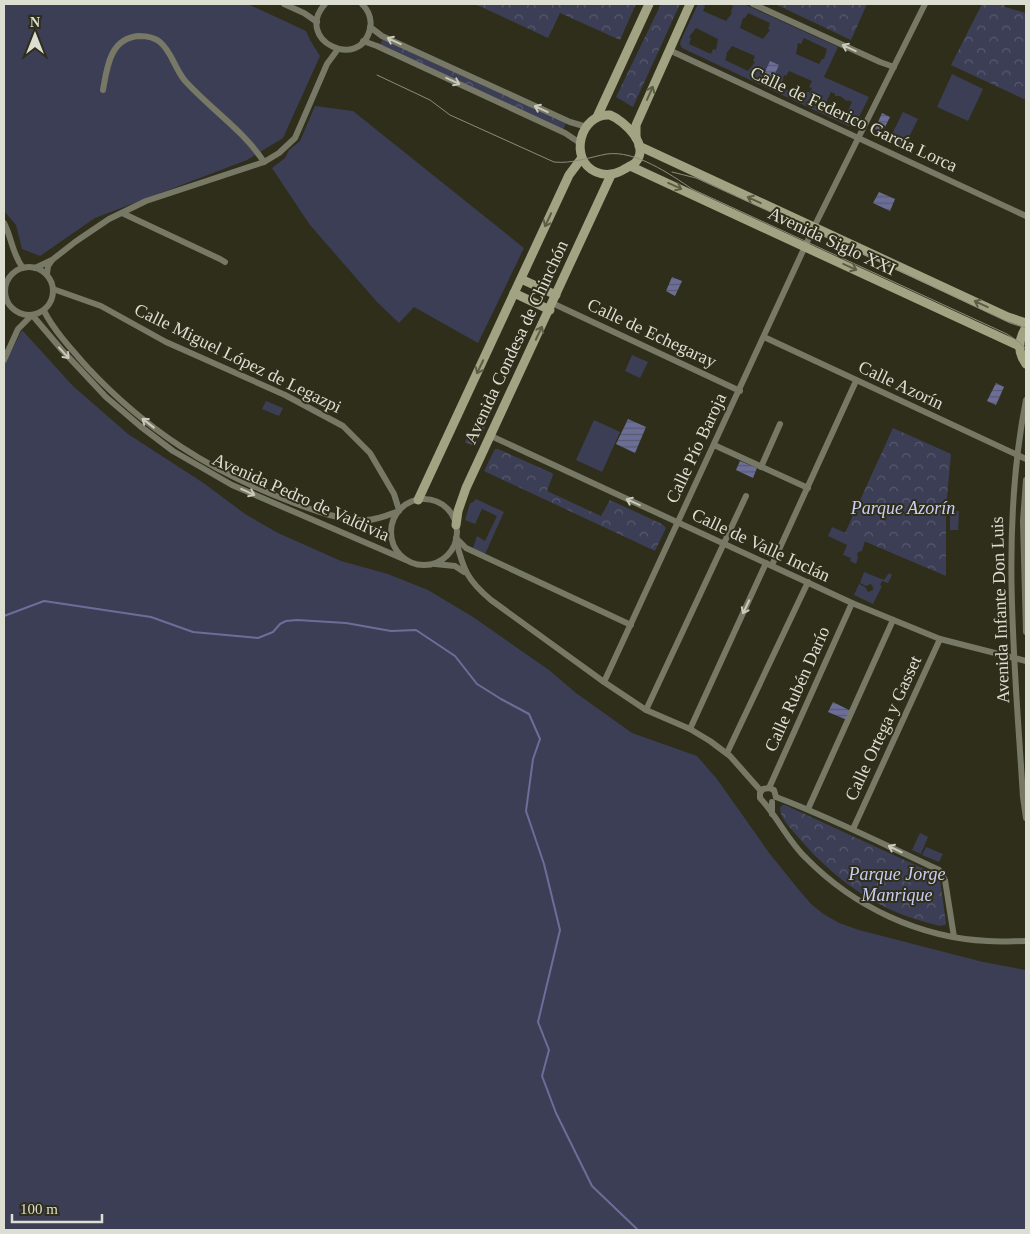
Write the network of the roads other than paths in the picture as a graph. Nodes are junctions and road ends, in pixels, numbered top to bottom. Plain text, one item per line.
1 (284, 4) edge
2 (322, 4) edge
3 (362, 4) edge
4 (649, 4) edge
5 (690, 4) edge
6 (753, 4) edge
7 (925, 4) edge
8 (317, 22) junction
9 (370, 27) junction
10 (363, 41) junction
11 (329, 45) junction
12 (338, 49) junction
13 (669, 50) junction
14 (327, 64) junction
15 (894, 67) junction
16 (103, 90) dead end
17 (597, 117) junction
18 (587, 127) junction
19 (858, 138) junction
20 (638, 142) junction
21 (580, 143) junction
22 (581, 159) junction
23 (264, 162) junction
24 (630, 166) junction
25 (611, 175) junction
26 (122, 212) junction
27 (1026, 216) edge
28 (4, 223) edge
29 (814, 227) junction
30 (805, 247) junction
31 (13, 250) junction
32 (52, 260) junction
33 (224, 262) dead end
34 (22, 268) junction
35 (35, 268) junction
36 (14, 272) junction
37 (47, 274) junction
38 (521, 279) junction
39 (53, 289) junction
40 (4, 290) edge
41 (69, 294) junction
42 (514, 294) junction
43 (53, 298) junction
44 (5, 301) edge
45 (553, 302) junction
46 (44, 311) junction
47 (17, 313) junction
48 (32, 316) junction
49 (1026, 323) edge
50 (1026, 327) edge
51 (18, 329) junction
52 (764, 338) junction
53 (1019, 346) junction
54 (4, 360) edge
55 (1026, 364) edge
56 (856, 381) junction
57 (740, 391) junction
58 (1026, 400) edge
59 (780, 424) dead end
60 (491, 436) junction
61 (714, 446) junction
62 (1017, 455) junction
63 (1026, 459) edge
64 (761, 466) junction
65 (1026, 480) edge
66 (808, 488) junction
67 (394, 494) junction
68 (746, 496) dead end
69 (414, 501) junction
70 (399, 511) junction
71 (677, 522) junction
72 (456, 525) junction
73 (456, 539) junction
74 (723, 543) junction
75 (406, 560) junction
76 (430, 564) junction
77 (769, 564) junction
78 (464, 572) junction
79 (808, 582) junction
80 (852, 603) junction
81 (893, 620) junction
82 (632, 624) junction
83 (1026, 632) edge
84 (940, 639) junction
85 (1015, 659) junction
86 (1026, 662) edge
87 (604, 682) junction
88 (646, 710) junction
89 (690, 729) junction
90 (727, 754) junction
91 (769, 788) junction
92 (761, 791) junction
93 (774, 799) junction
94 (764, 802) junction
95 (808, 809) junction
96 (772, 815) junction
97 (1026, 818) edge
98 (853, 829) junction
99 (954, 937) junction
100 (1026, 941) edge

1 - 8 street
2 - 8 street
3 - 9 street
4 - 17 street
5 - 13 street
15 -> 6 street
7 - 15 street, Calle Pío Baroja
8 - 11 street
9 - 10 street
18 -> 9 street
10 - 12 street
10 -> 21 street
11 - 12 street
11 - 14 street
12 - 14 street
13 - 19 street, Calle de Federico García Lorca
20 -> 13 street
14 - 23 street
15 - 19 street, Calle Pío Baroja
16 - 23 street
17 - 18 street
17 - 20 street
18 - 21 street
19 - 27 street, Calle de Federico García Lorca
19 - 29 street, Calle Pío Baroja
20 - 24 street
29 -> 20 street, Avenida Siglo XXI
21 - 22 street
22 - 25 street
22 -> 38 street, Avenida Condesa de Chinchón
23 - 26 street
24 - 25 street
24 -> 30 street, Avenida Siglo XXI
25 - 45 street, Avenida Condesa de Chinchón
26 - 32 street
26 - 33 street
28 - 31 street
29 - 30 street, Calle Pío Baroja
49 -> 29 street, Avenida Siglo XXI
30 - 52 street, Calle Pío Baroja
30 -> 53 street, Avenida Siglo XXI
31 - 34 street
31 - 36 street
32 - 35 street
32 - 37 street
34 - 35 street
34 - 36 street
35 - 37 street
36 - 40 street
37 - 39 street
38 - 42 street, Avenida Condesa de Chinchón
38 - 45 street
39 - 41 street, Calle Miguel López de Legazpi
39 - 43 street
40 - 44 street
41 - 43 street
41 - 67 street, Calle Miguel López de Legazpi
42 - 45 street
42 -> 69 street, Avenida Condesa de Chinchón
43 - 46 street
44 - 47 street
45 - 57 street, Calle de Echegaray
60 -> 45 street, Avenida Condesa de Chinchón
46 - 48 street
70 -> 46 street, Avenida Pedro de Valdivia
47 - 48 street
47 - 51 street
48 - 51 street
48 -> 75 street, Avenida Pedro de Valdivia
50 - 53 street
51 - 54 street
52 - 56 street, Calle Azorín
52 - 57 street, Calle Pío Baroja
53 - 55 street
56 - 62 street, Calle Azorín
56 - 66 street
57 - 61 street, Calle Pío Baroja
58 - 62 street, Avenida Infante Don Luis
59 - 64 street
71 -> 60 street, Calle de Valle Inclán
60 - 72 street, Avenida Condesa de Chinchón
61 - 64 street
61 - 71 street, Calle Pío Baroja
62 - 63 street, Calle Azorín
62 - 85 street, Avenida Infante Don Luis
64 - 66 street
65 - 83 street, Avenida Infante Don Luis
66 - 77 street
67 - 69 street
67 - 70 street, Calle Miguel López de Legazpi
68 - 74 street
69 - 70 street
69 - 72 street
70 - 75 street
71 - 74 street, Calle de Valle Inclán
71 - 82 street, Calle Pío Baroja
72 - 73 street
73 - 76 street
73 - 78 street
73 - 82 street
74 - 77 street, Calle de Valle Inclán
74 - 88 street
75 - 76 street
76 - 78 street
77 - 79 street, Calle de Valle Inclán
77 -> 89 street
78 - 87 street
79 - 80 street, Calle de Valle Inclán
79 - 90 street
80 - 81 street, Calle de Valle Inclán
80 - 91 street, Calle Rubén Darío
81 - 84 street, Calle de Valle Inclán
81 - 95 street
82 - 87 street, Calle Pío Baroja
84 - 85 street, Calle de Valle Inclán
84 - 98 street, Calle Ortega y Gasset
85 - 86 street, Calle de Valle Inclán
85 - 97 street, Avenida Infante Don Luis
87 - 88 street
88 - 89 street
89 - 90 street
90 - 92 street
91 - 92 street
91 - 93 street
92 - 94 street
93 - 94 street
93 - 95 street
93 - 96 street
94 - 96 street
95 - 98 street
96 - 99 street
99 -> 98 street
99 - 100 street

